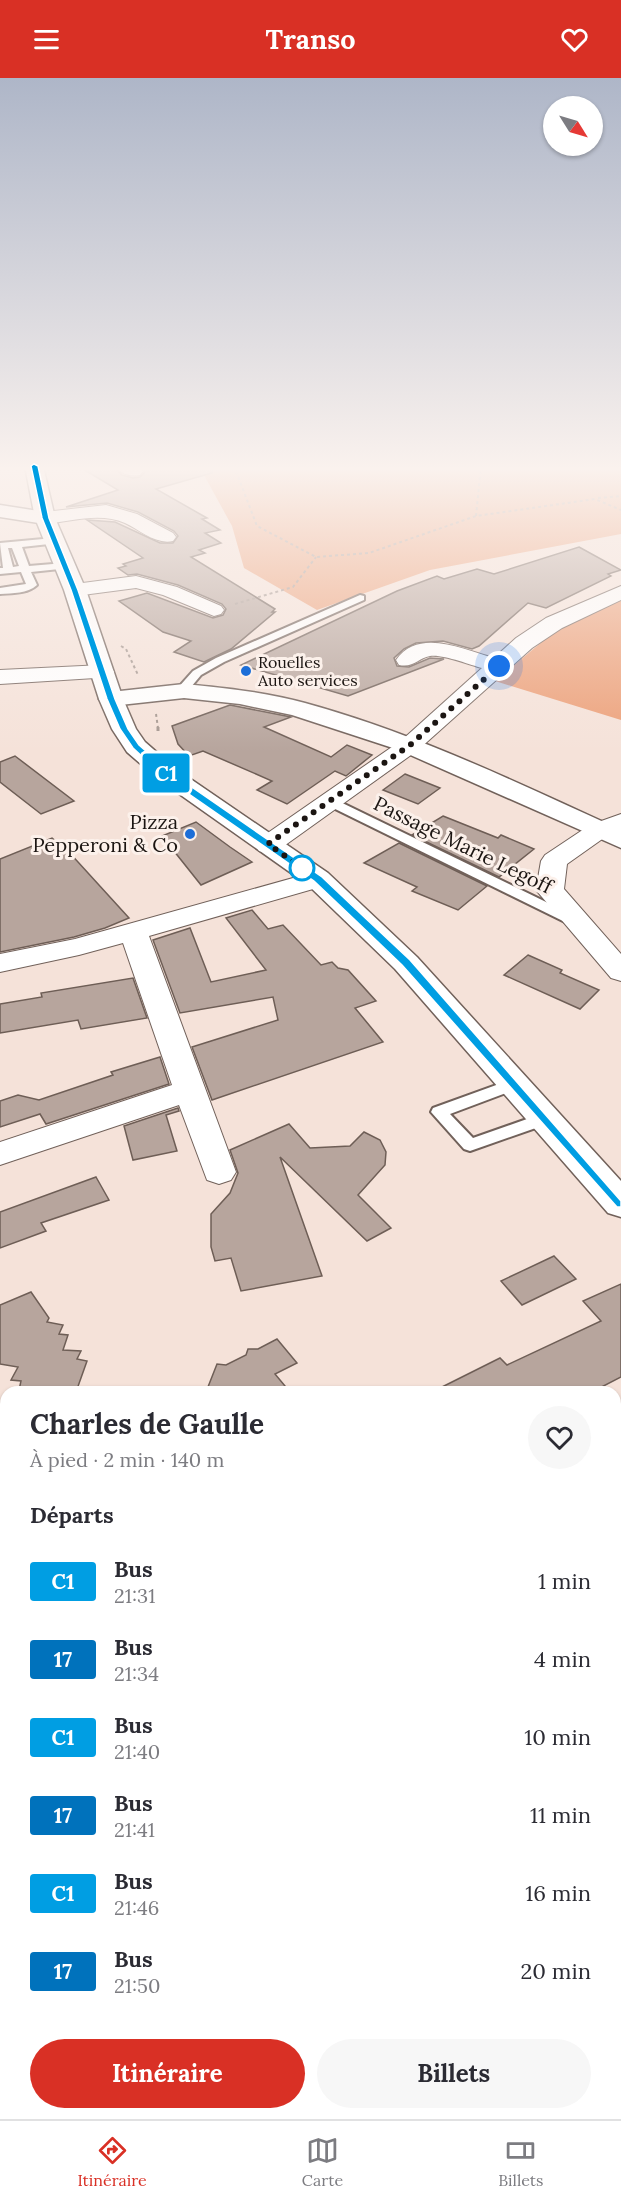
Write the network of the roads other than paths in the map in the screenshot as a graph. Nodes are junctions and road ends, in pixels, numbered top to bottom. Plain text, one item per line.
1 (22, 561) edge
2 (63, 561) edge
3 (65, 566) junction
4 (25, 569) junction
5 (4, 571) edge
6 (75, 590) junction
7 (0, 591) edge
8 (621, 592) edge
9 (360, 597) dead end
10 (214, 610) road end
11 (407, 660) dead end
12 (499, 666) junction
13 (102, 672) junction
14 (0, 677) edge
15 (182, 690) junction
16 (111, 699) junction
17 (410, 745) junction
18 (330, 801) junction
19 (614, 830) edge
20 (268, 844) junction
21 (318, 879) junction
22 (580, 924) junction
23 (133, 932) junction
24 (0, 963) edge
25 (621, 972) edge
26 (513, 1084) junction
27 (189, 1090) junction
28 (544, 1119) junction
29 (0, 1154) edge
30 (219, 1172) dead end
31 (621, 1204) edge

1 - 4 lane
2 - 3 main road
3 - 4 lane
3 - 6 main road
4 - 5 lane
4 - 7 lane
6 - 10 street
6 - 13 main road
8 - 12 street
9 - 15 lane
11 - 12 street
12 - 17 street
13 - 14 street
13 - 16 main road
15 - 16 main road
15 - 17 main road
16 - 20 main road
17 - 18 street
17 - 19 main road
18 - 20 street
18 - 22 lane, Passage Marie Legoff
19 - 22 street
20 - 21 main road
21 - 23 street
21 - 26 main road
22 - 25 street
23 - 24 street
23 - 27 street
26 - 28 main road
26 - 28 lane
27 - 29 street
27 - 30 street
28 - 31 main road

